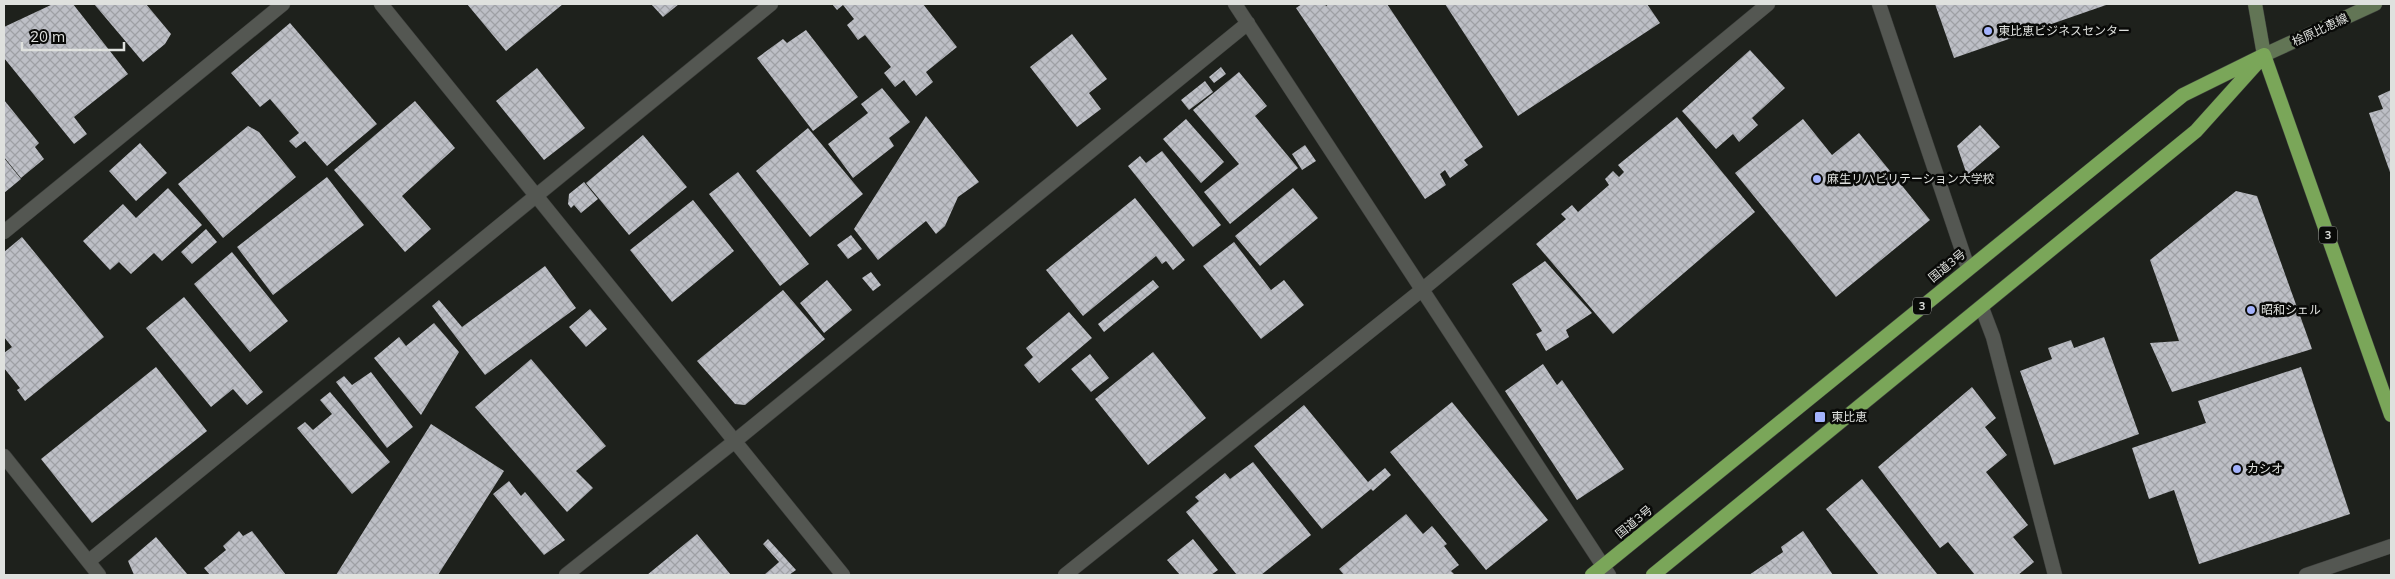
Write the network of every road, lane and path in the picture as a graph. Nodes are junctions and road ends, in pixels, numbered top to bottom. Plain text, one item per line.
1 (283, 4) edge
2 (381, 4) edge
3 (771, 4) edge
4 (1236, 4) edge
5 (1768, 4) edge
6 (1879, 4) edge
7 (2255, 4) edge
8 (2376, 4) edge
9 (1248, 23) junction
10 (2264, 55) junction
11 (536, 196) junction
12 (4, 232) edge
13 (1968, 268) junction
14 (1424, 289) junction
15 (1982, 308) junction
16 (2391, 415) edge
17 (735, 441) junction
18 (4, 456) edge
19 (2391, 546) edge
20 (89, 562) junction
21 (1601, 572) edge
22 (99, 575) edge
23 (566, 575) edge
24 (843, 575) edge
25 (1065, 575) edge
26 (1653, 575) edge
27 (2055, 575) edge
28 (2306, 575) edge

1 - 12 street
2 - 11 street
3 - 11 street
4 - 9 street
5 - 14 street
6 - 13 street
7 - 10 main road
8 - 10 main road, 桧原比恵線
9 - 14 street
9 - 17 street
10 - 13 highway, 国道3号 / 3
10 - 15 highway
10 - 16 highway, 3
11 - 17 street
11 - 20 street
13 - 21 highway, 国道3号 / 3
14 - 21 street
14 - 25 street
15 - 26 highway
15 - 27 street
17 - 23 street
17 - 24 street
18 - 20 street
19 - 28 street
20 - 22 street

